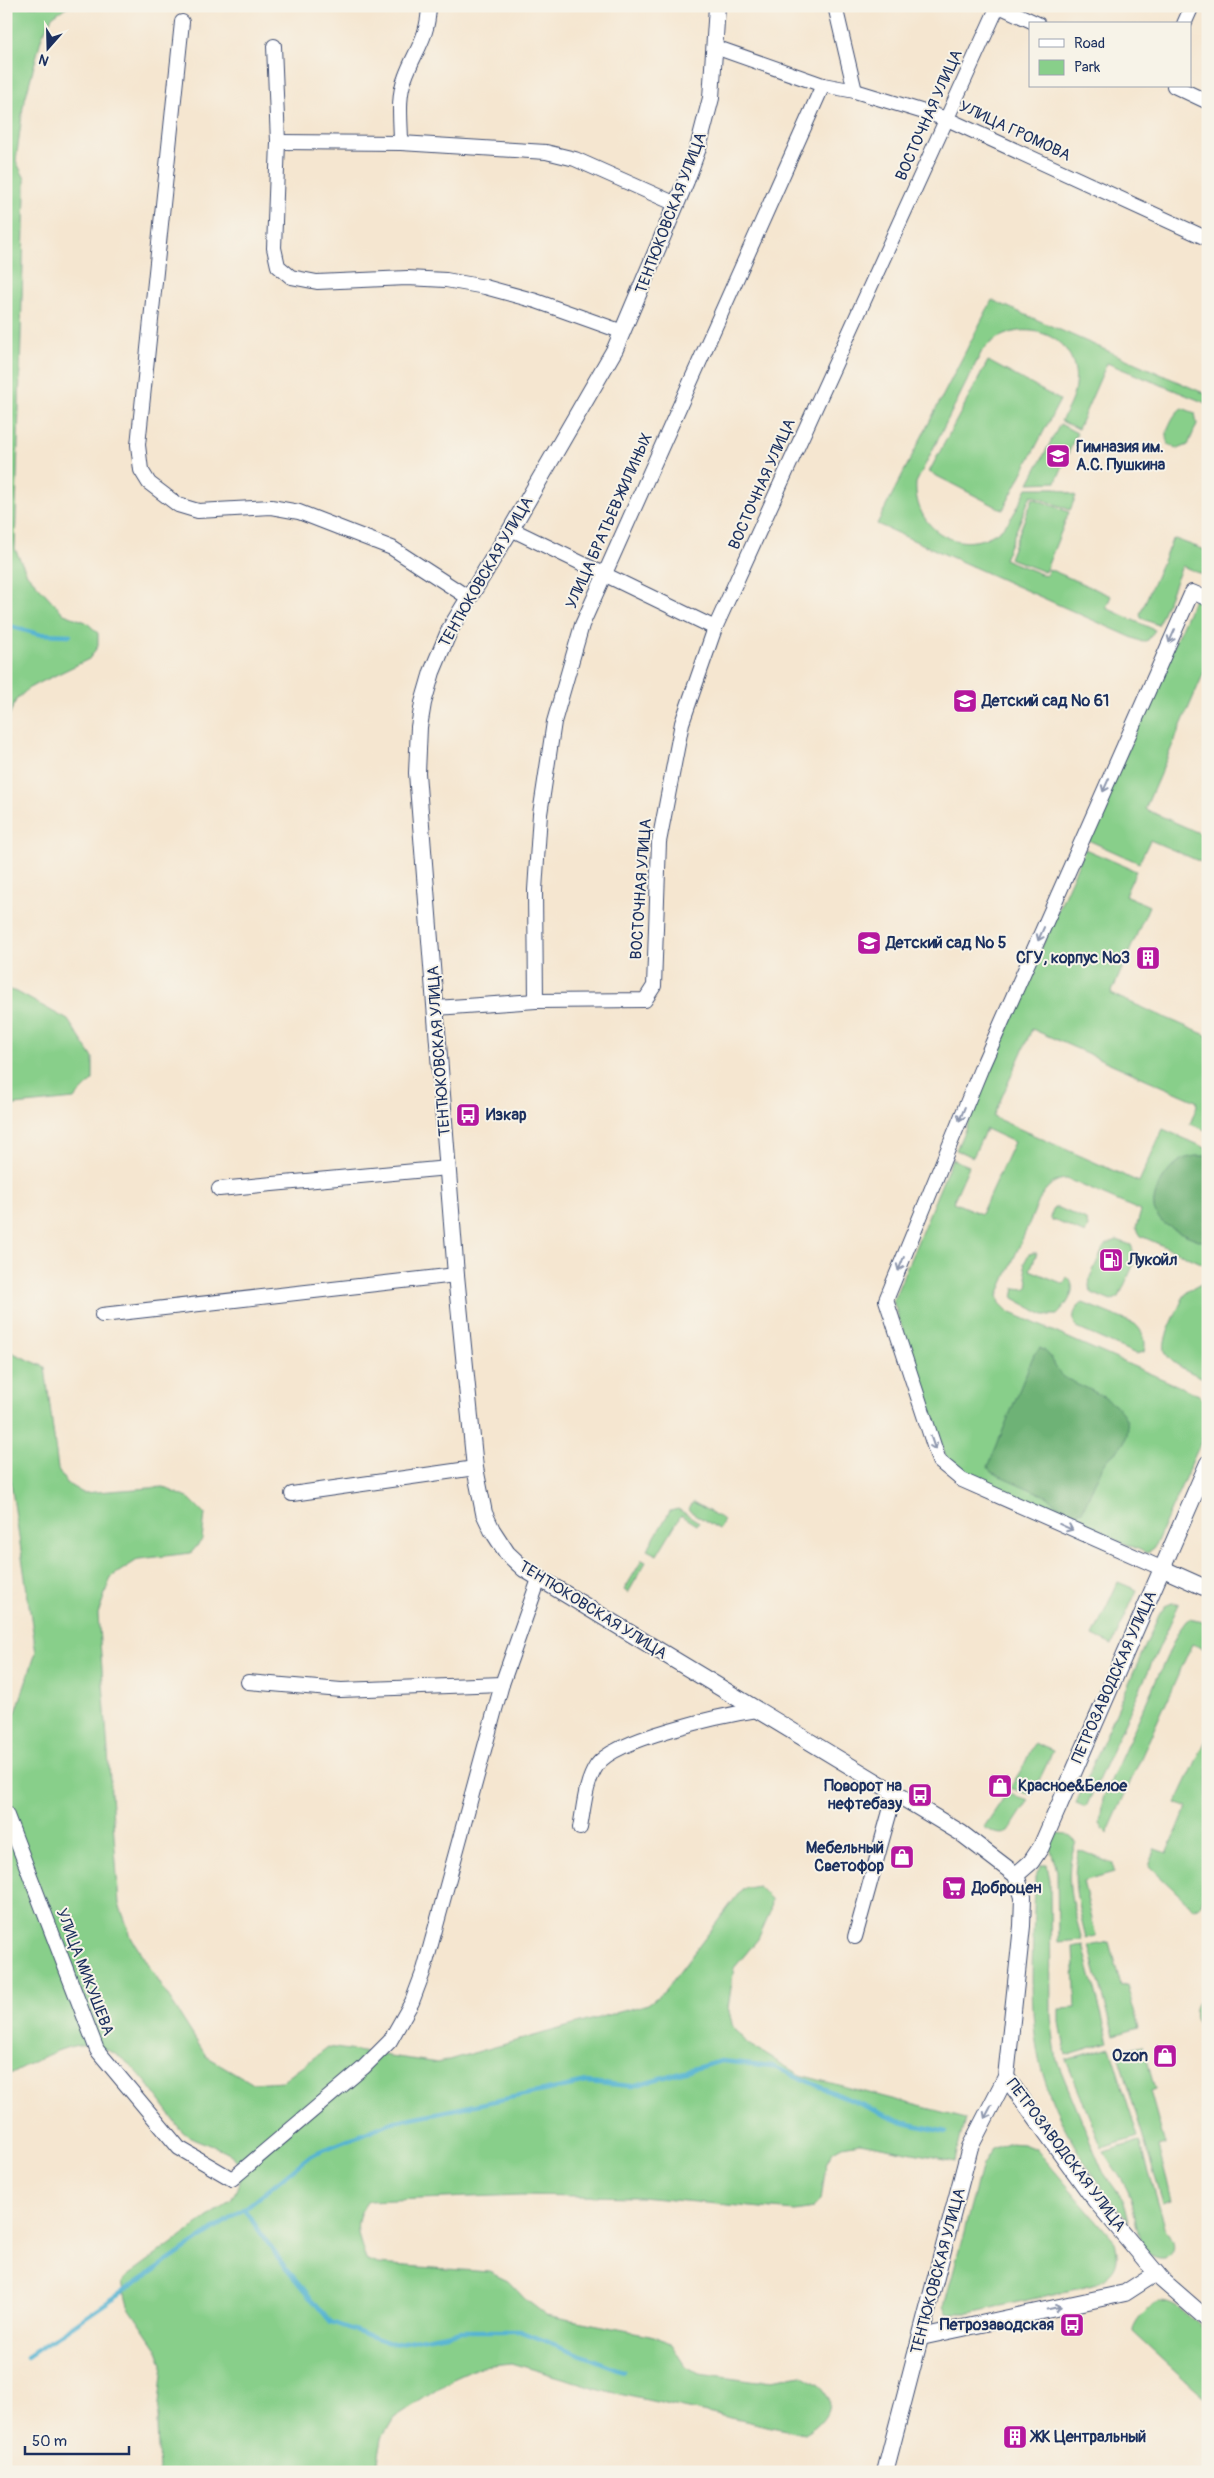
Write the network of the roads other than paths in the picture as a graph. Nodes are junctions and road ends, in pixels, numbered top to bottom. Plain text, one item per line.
1 (429, 6) edge
2 (717, 6) edge
3 (835, 6) edge
4 (998, 6) edge
5 (1192, 6) edge
6 (182, 22) dead end
7 (1034, 22) edge
8 (1185, 22) edge
9 (274, 46) dead end
10 (715, 47) junction
11 (823, 85) junction
12 (1178, 88) edge
13 (854, 91) junction
14 (1208, 102) edge
15 (947, 118) junction
16 (278, 142) junction
17 (401, 143) junction
18 (676, 204) junction
19 (1208, 239) edge
20 (623, 332) junction
21 (511, 529) junction
22 (603, 575) junction
23 (469, 598) junction
24 (1208, 598) edge
25 (715, 628) junction
26 (536, 1001) junction
27 (436, 1008) junction
28 (448, 1168) junction
29 (219, 1189) dead end
30 (456, 1275) junction
31 (102, 1315) dead end
32 (1208, 1462) edge
33 (475, 1468) junction
34 (292, 1494) dead end
35 (1161, 1568) junction
36 (539, 1579) junction
37 (1208, 1589) edge
38 (248, 1682) dead end
39 (502, 1684) junction
40 (757, 1710) junction
41 (895, 1793) junction
42 (6, 1813) edge
43 (580, 1828) dead end
44 (1016, 1875) junction
45 (854, 1937) dead end
46 (1006, 2078) junction
47 (1156, 2273) junction
48 (1208, 2320) edge
49 (921, 2337) junction
50 (885, 2472) edge

1 - 17 street
2 - 10 street, ТЕНТЮКОВСКАЯ УЛИЦА
3 - 13 street
4 - 7 street
4 - 15 street, ВОСТОЧНАЯ УЛИЦА
5 - 8 street
6 - 23 street
9 - 16 street
10 - 11 street, УЛИЦА ГРОМОВА
10 - 18 street, ТЕНТЮКОВСКАЯ УЛИЦА
11 - 13 street, УЛИЦА ГРОМОВА
11 - 22 street, УЛИЦА БРАТЬЕВ ЖИЛИНЫХ
12 - 14 street
13 - 15 street, УЛИЦА ГРОМОВА
15 - 19 street, УЛИЦА ГРОМОВА
15 - 25 street, ВОСТОЧНАЯ УЛИЦА
16 - 17 street
16 - 20 street
17 - 18 street
18 - 20 street, ТЕНТЮКОВСКАЯ УЛИЦА
20 - 21 street, ТЕНТЮКОВСКАЯ УЛИЦА
21 - 22 street
21 - 23 street, ТЕНТЮКОВСКАЯ УЛИЦА
22 - 25 street
22 - 26 street, УЛИЦА БРАТЬЕВ ЖИЛИНЫХ
23 - 27 street, ТЕНТЮКОВСКАЯ УЛИЦА
24 -> 35 street
25 - 26 street, ВОСТОЧНАЯ УЛИЦА
26 - 27 street
27 - 28 street, ТЕНТЮКОВСКАЯ УЛИЦА
28 - 29 street
28 - 30 street, ТЕНТЮКОВСКАЯ УЛИЦА
30 - 31 street
30 - 33 street, ТЕНТЮКОВСКАЯ УЛИЦА
32 - 35 street, ПЕТРОЗАВОДСКАЯ УЛИЦА
33 - 34 street
33 - 36 street, ТЕНТЮКОВСКАЯ УЛИЦА
35 - 37 street
35 - 44 street, ПЕТРОЗАВОДСКАЯ УЛИЦА
36 - 39 street
36 - 40 street, ТЕНТЮКОВСКАЯ УЛИЦА
38 - 39 street
39 - 42 street, УЛИЦА МИКУШЕВА
40 - 41 street, ТЕНТЮКОВСКАЯ УЛИЦА
40 - 43 street
41 - 44 street, ТЕНТЮКОВСКАЯ УЛИЦА
41 - 45 street
44 - 46 street, ПЕТРОЗАВОДСКАЯ УЛИЦА
46 - 47 street, ПЕТРОЗАВОДСКАЯ УЛИЦА
46 -> 49 street, ТЕНТЮКОВСКАЯ УЛИЦА
47 - 48 street, ПЕТРОЗАВОДСКАЯ УЛИЦА
49 -> 47 street
49 - 50 street, ТЕНТЮКОВСКАЯ УЛИЦА

